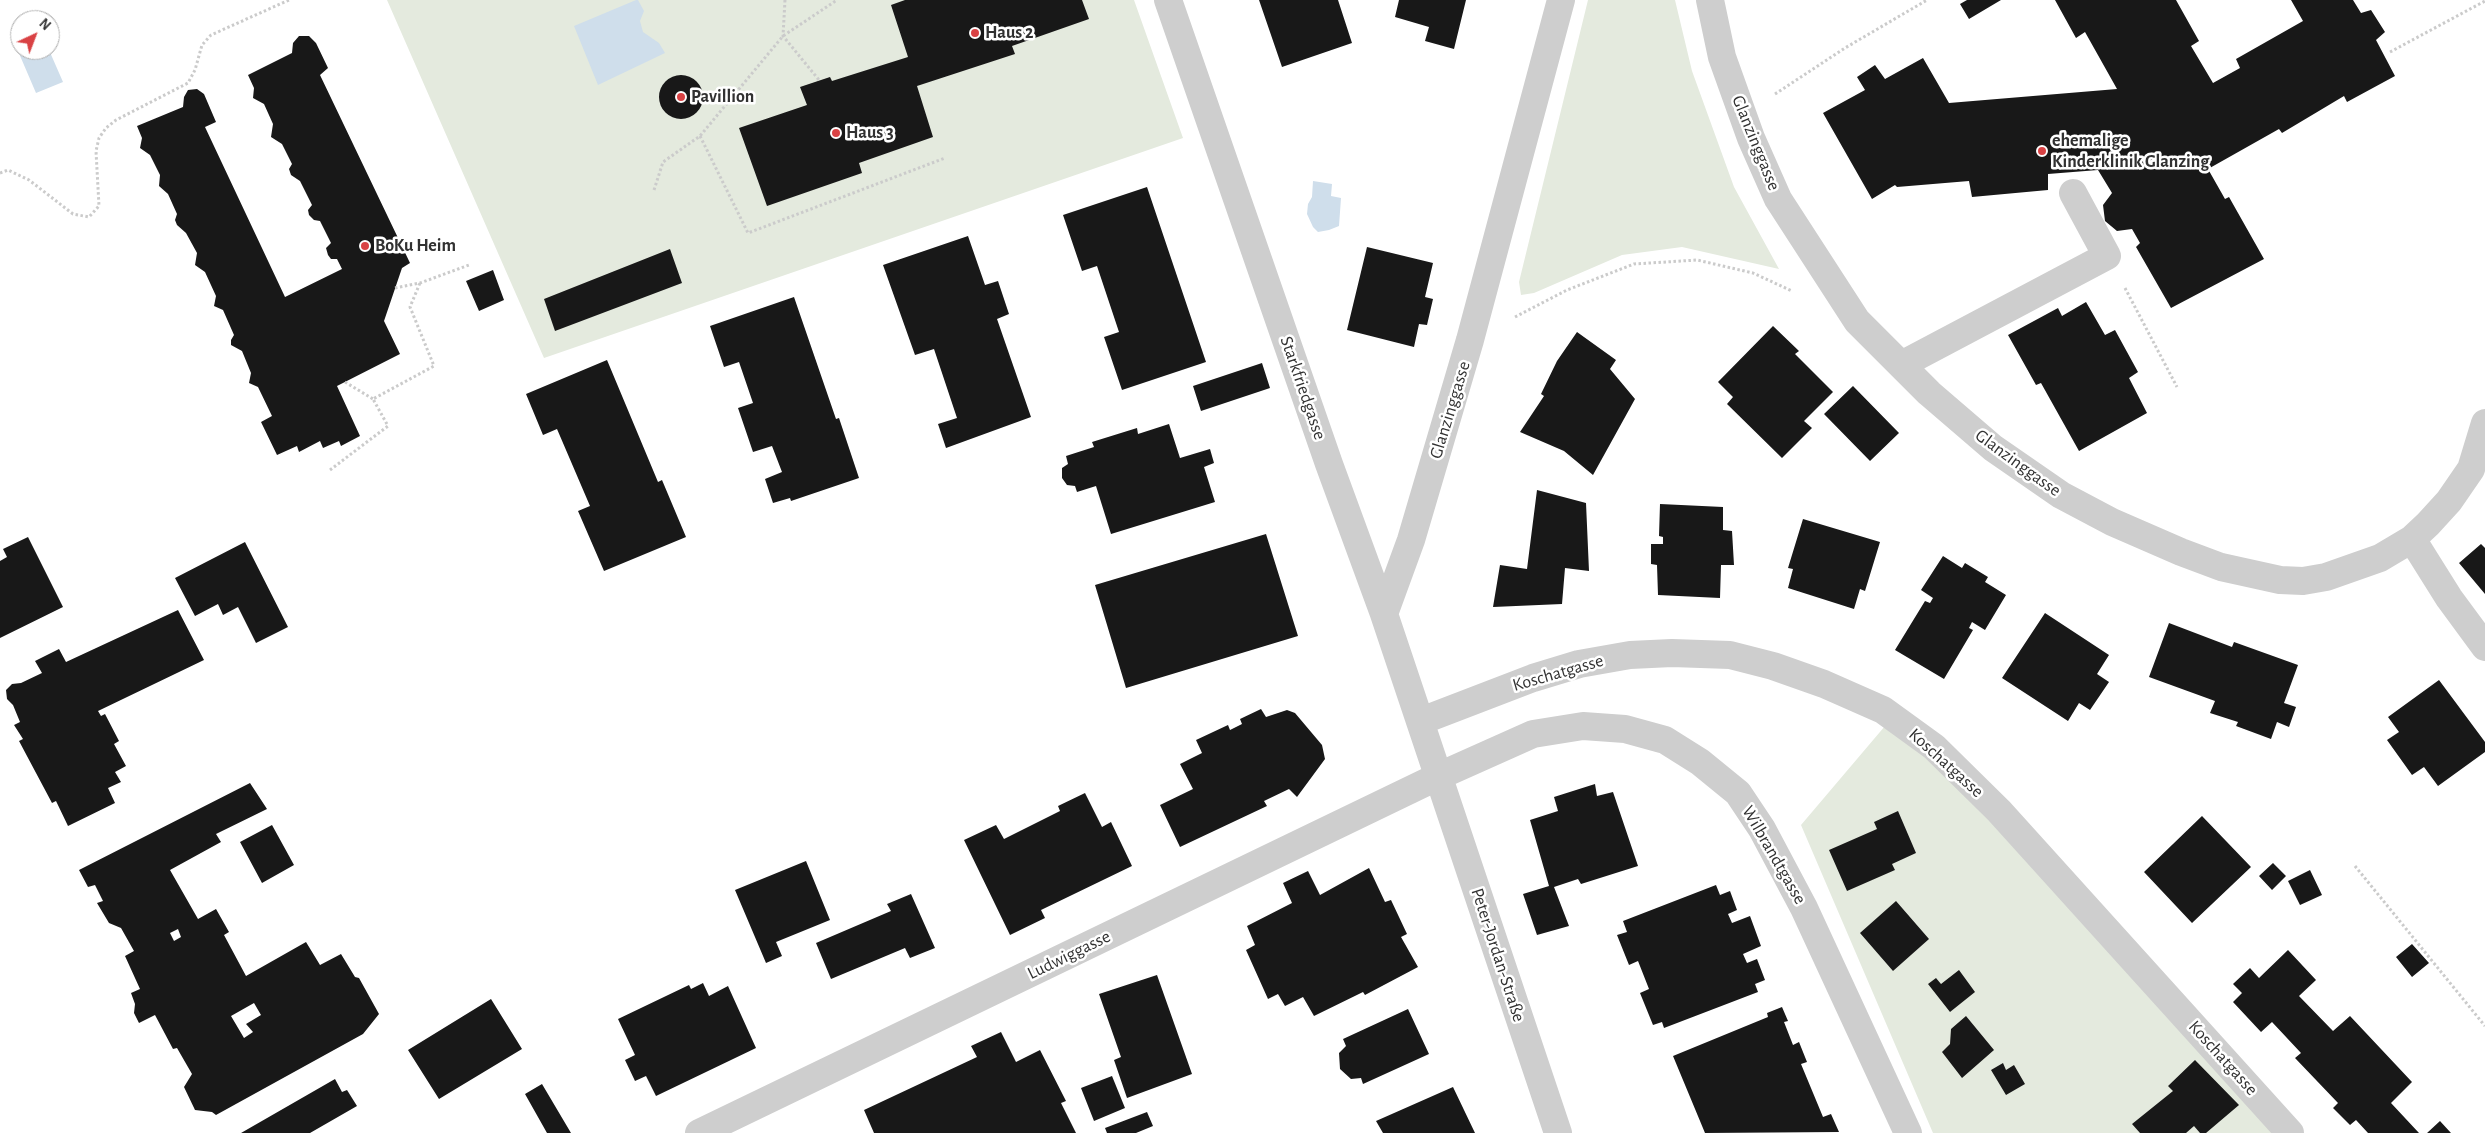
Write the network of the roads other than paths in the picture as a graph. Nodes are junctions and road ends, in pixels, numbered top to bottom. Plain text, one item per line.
1 (1168, 0) edge
2 (1561, 0) edge
3 (1710, 0) edge
4 (2073, 193) dead end
5 (1901, 365) junction
6 (2485, 423) edge
7 (2412, 539) junction
8 (1384, 614) junction
9 (2485, 647) edge
10 (1420, 721) junction
11 (1439, 776) junction
12 (699, 1133) edge
13 (1558, 1133) edge
14 (1908, 1133) edge
15 (2290, 1133) edge

1 - 8 street, Starkfriedgasse
2 - 8 street, Glanzinggasse
3 - 5 street, Glanzinggasse
4 - 5 street
5 - 7 street, Glanzinggasse
6 - 7 street, Glanzinggasse
7 - 9 street
8 - 10 street, Starkfriedgasse
10 - 11 street, Starkfriedgasse
10 - 15 street, Koschatgasse
11 - 12 street, Ludwiggasse
11 - 13 street, Peter-Jordan-Straße
11 - 14 street, Wilbrandtgasse

